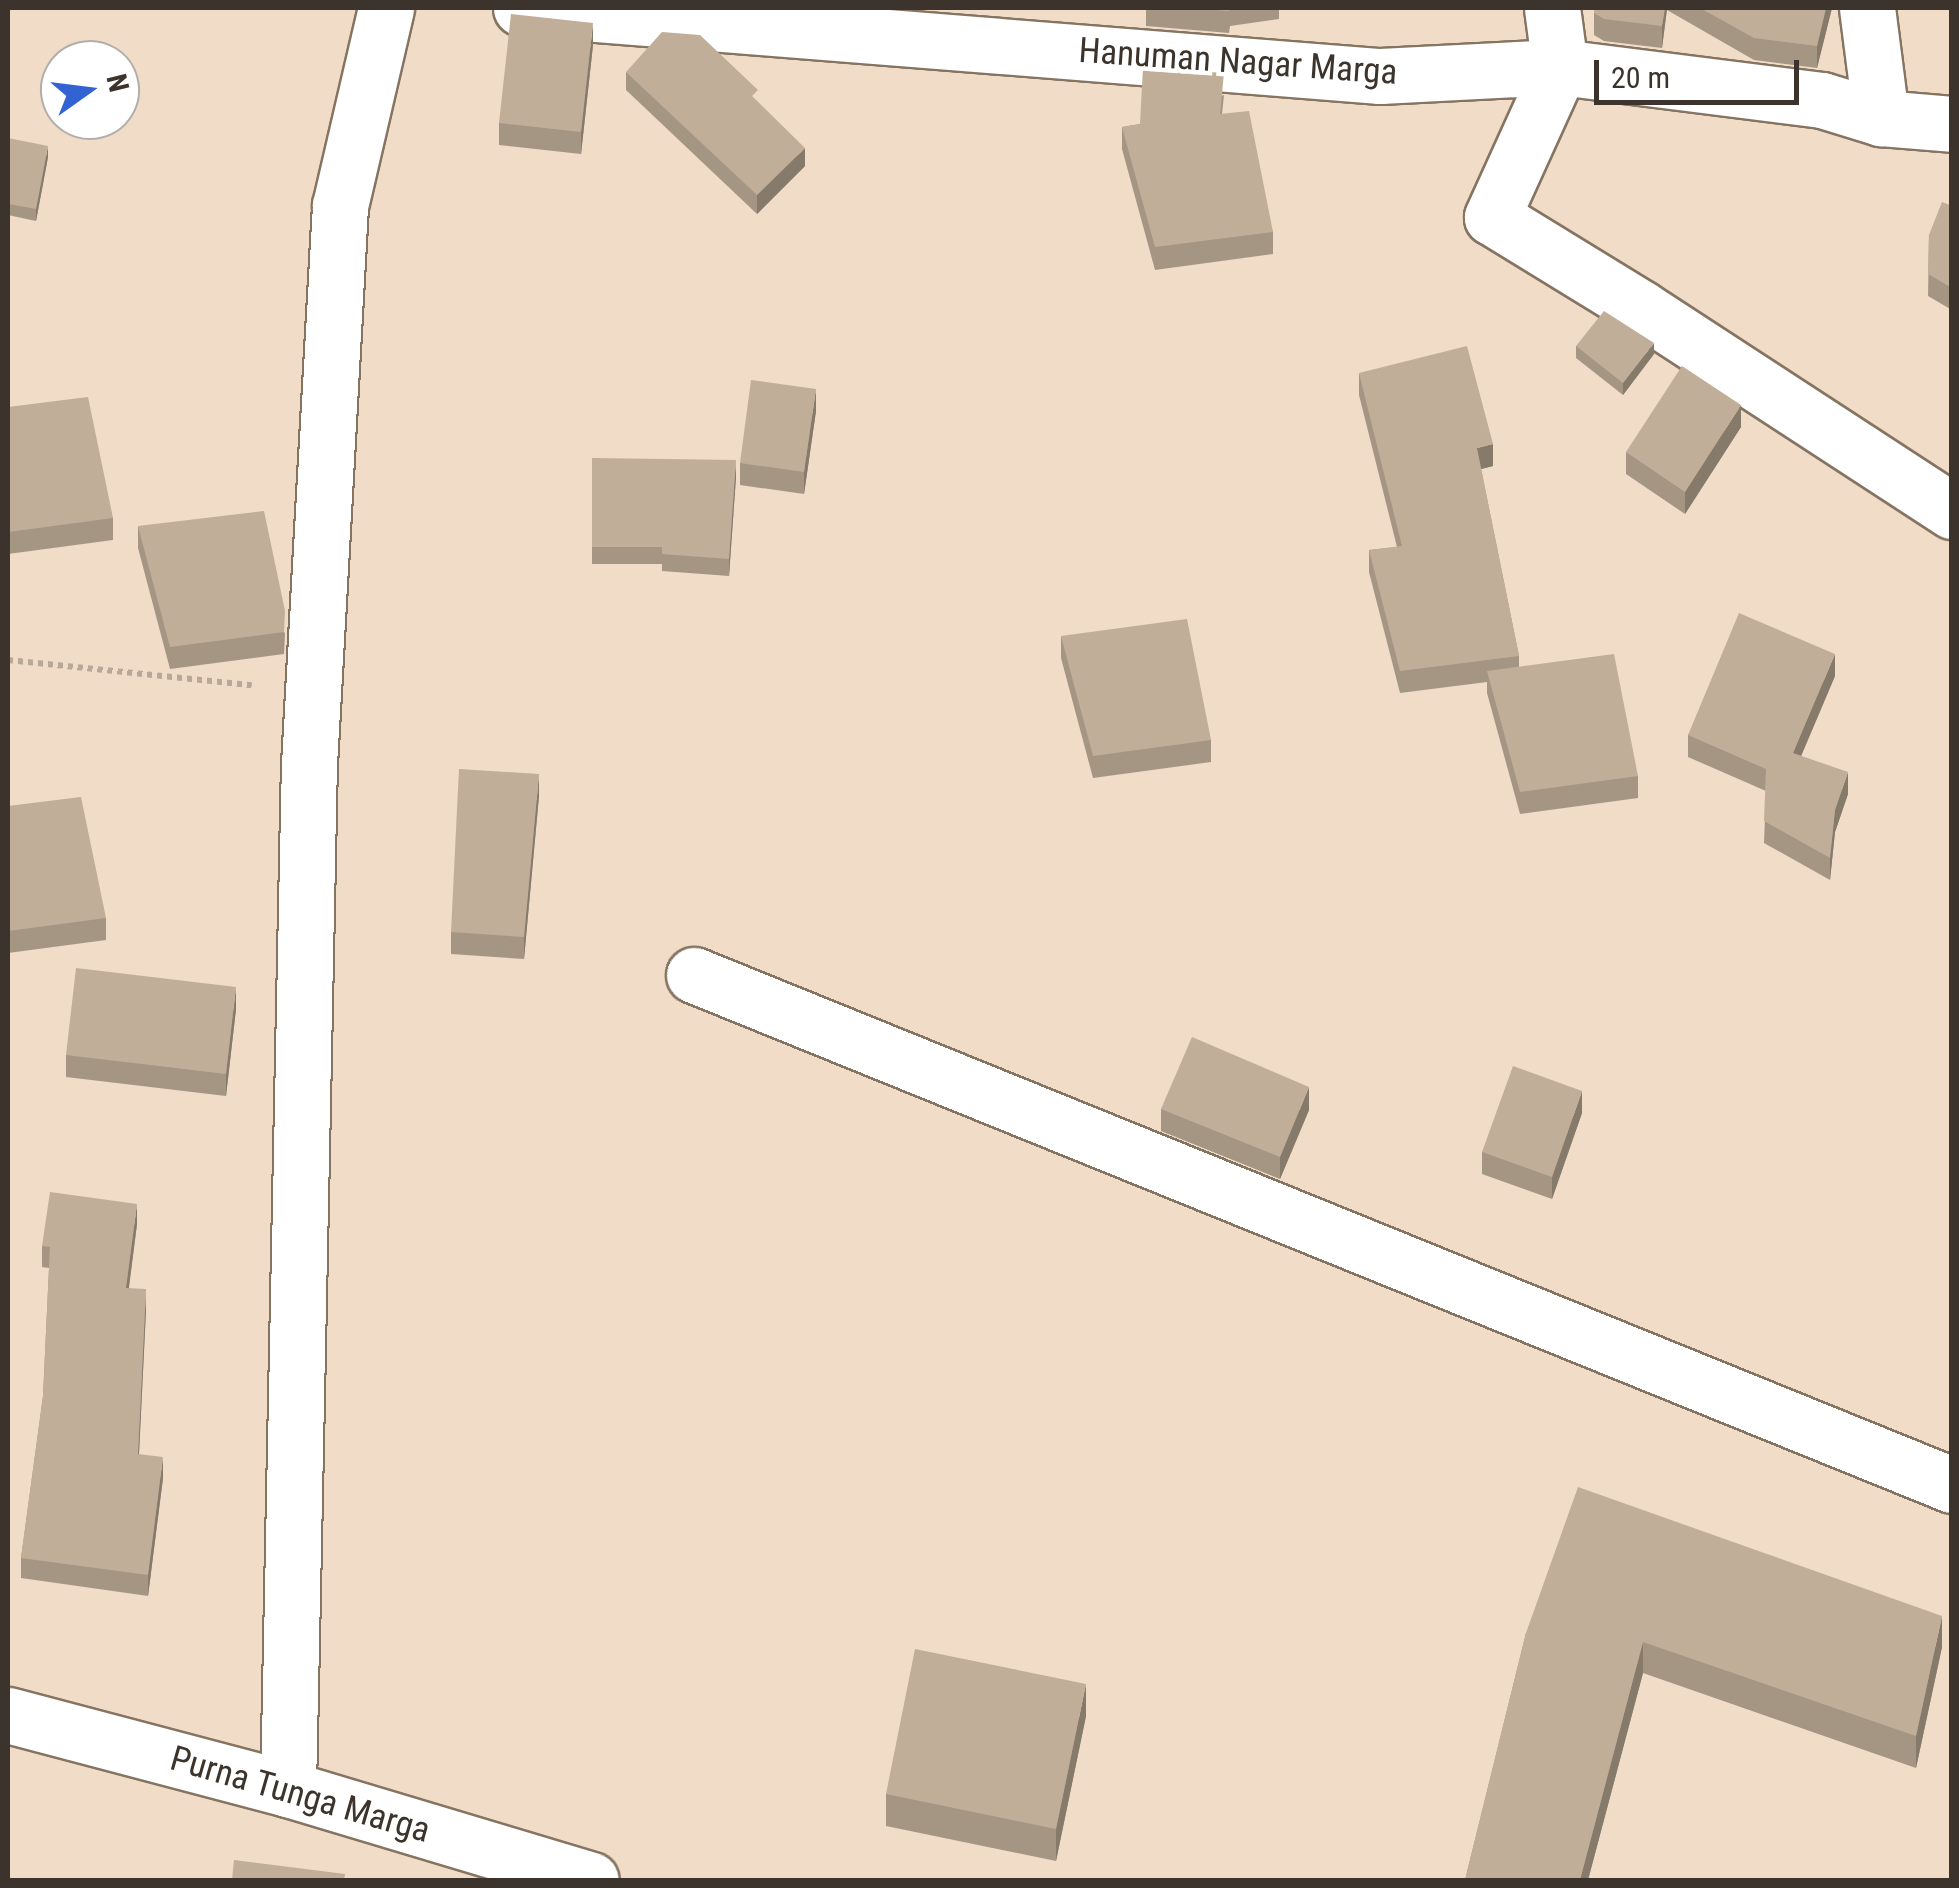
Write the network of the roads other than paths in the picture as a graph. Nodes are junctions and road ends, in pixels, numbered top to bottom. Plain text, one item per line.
1 (386, 8) edge
2 (520, 8) edge
3 (1552, 8) edge
4 (1867, 8) edge
5 (1560, 67) junction
6 (1881, 118) junction
7 (1952, 124) edge
8 (1952, 511) edge
9 (694, 975) dead end
10 (1952, 1485) edge
11 (8, 1714) edge
12 (288, 1789) junction
13 (591, 1880) edge

1 - 12 street
2 - 5 street, Hanuman Nagar Marga
3 - 5 street
4 - 6 street
5 - 6 street, Hanuman Nagar Marga
5 - 8 street
6 - 7 street, Hanuman Nagar Marga
9 - 10 street
11 - 12 street, Purna Tunga Marga
12 - 13 street, Purna Tunga Marga

